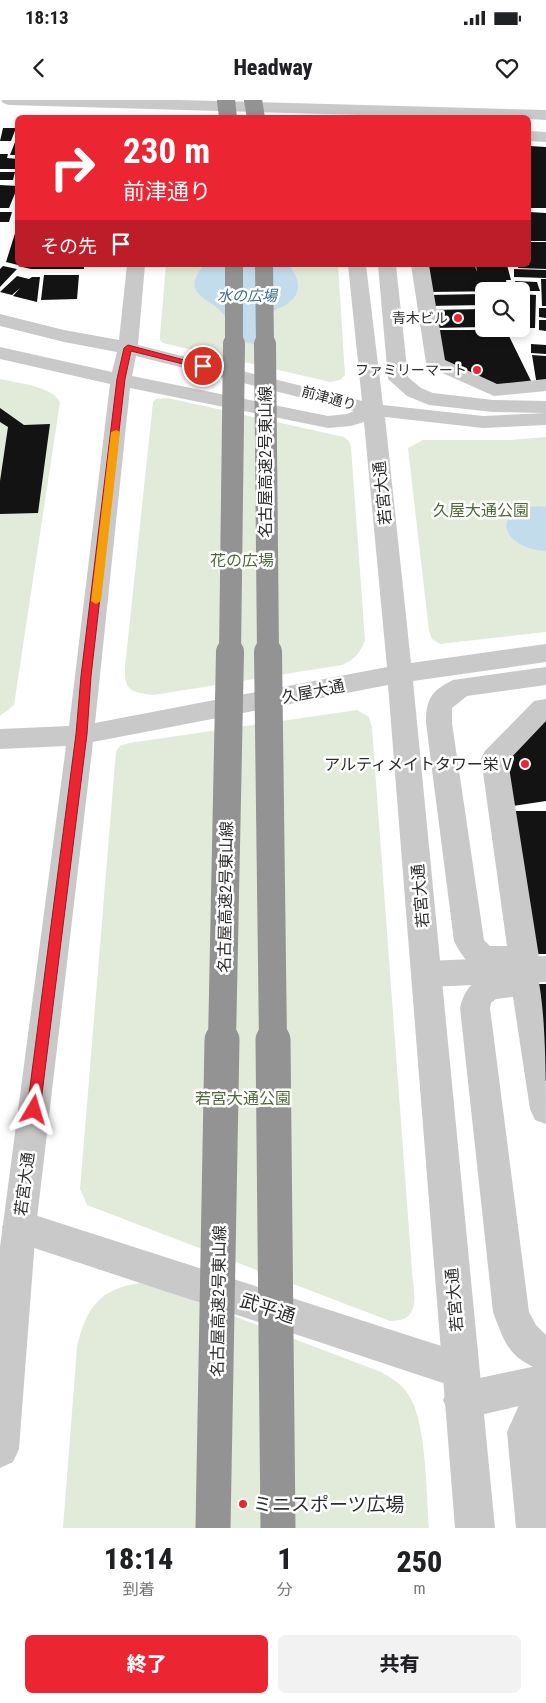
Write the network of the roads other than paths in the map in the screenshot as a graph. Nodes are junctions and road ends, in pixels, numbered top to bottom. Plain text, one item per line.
1 (226, 100) edge
2 (253, 100) edge
3 (12, 104) edge
4 (151, 107) edge
5 (339, 109) edge
6 (73, 115) edge
7 (228, 115) edge
8 (256, 115) edge
9 (546, 115) edge
10 (531, 130) edge
11 (546, 130) edge
12 (531, 136) edge
13 (546, 137) edge
14 (531, 143) edge
15 (546, 143) edge
16 (136, 267) edge
17 (234, 267) edge
18 (264, 267) edge
19 (357, 267) edge
20 (387, 267) edge
21 (420, 267) edge
22 (0, 320) edge
23 (128, 348) junction
24 (0, 353) edge
25 (121, 379) junction
26 (546, 385) edge
27 (546, 407) edge
28 (374, 410) junction
29 (546, 420) edge
30 (546, 653) edge
31 (400, 674) junction
32 (546, 676) edge
33 (546, 708) edge
34 (81, 734) junction
35 (0, 739) edge
36 (546, 969) edge
37 (427, 974) junction
38 (546, 1109) edge
39 (9, 1227) edge
40 (546, 1354) edge
41 (546, 1382) edge
42 (461, 1385) junction
43 (546, 1414) edge
44 (0, 1449) edge
45 (214, 1528) edge
46 (278, 1528) edge
47 (475, 1528) edge
48 (536, 1528) edge

1 - 7 highway, bridge
2 - 8 highway, bridge
3 - 4 street
3 - 6 street
4 - 5 street
5 - 9 street
10 - 11 street
12 - 13 street
14 - 15 street
16 - 23 street, 若宮大通
17 - 45 highway, 名古屋高速2号東山線, bridge
18 - 46 highway, 名古屋高速2号東山線, bridge
19 - 28 street, 若宮大通
20 - 27 street
21 - 26 street
22 - 23 street, 前津通り
23 - 25 street, 若宮大通
23 - 28 street, 前津通り
24 - 25 street, 前津通り
25 - 28 street, 前津通り
25 - 34 street, 若宮大通
28 - 29 street
28 - 31 street, 若宮大通
30 - 31 street, 久屋大通
31 - 34 street, 久屋大通
31 - 37 street, 若宮大通
32 - 33 street
34 - 35 street, 久屋大通
34 - 39 street, 若宮大通
36 - 37 street
37 - 42 street, 若宮大通
38 - 40 street
39 - 42 street, 武平通
39 - 44 street, 若宮大通
41 - 42 street
42 - 47 street, 若宮大通
43 - 48 street

